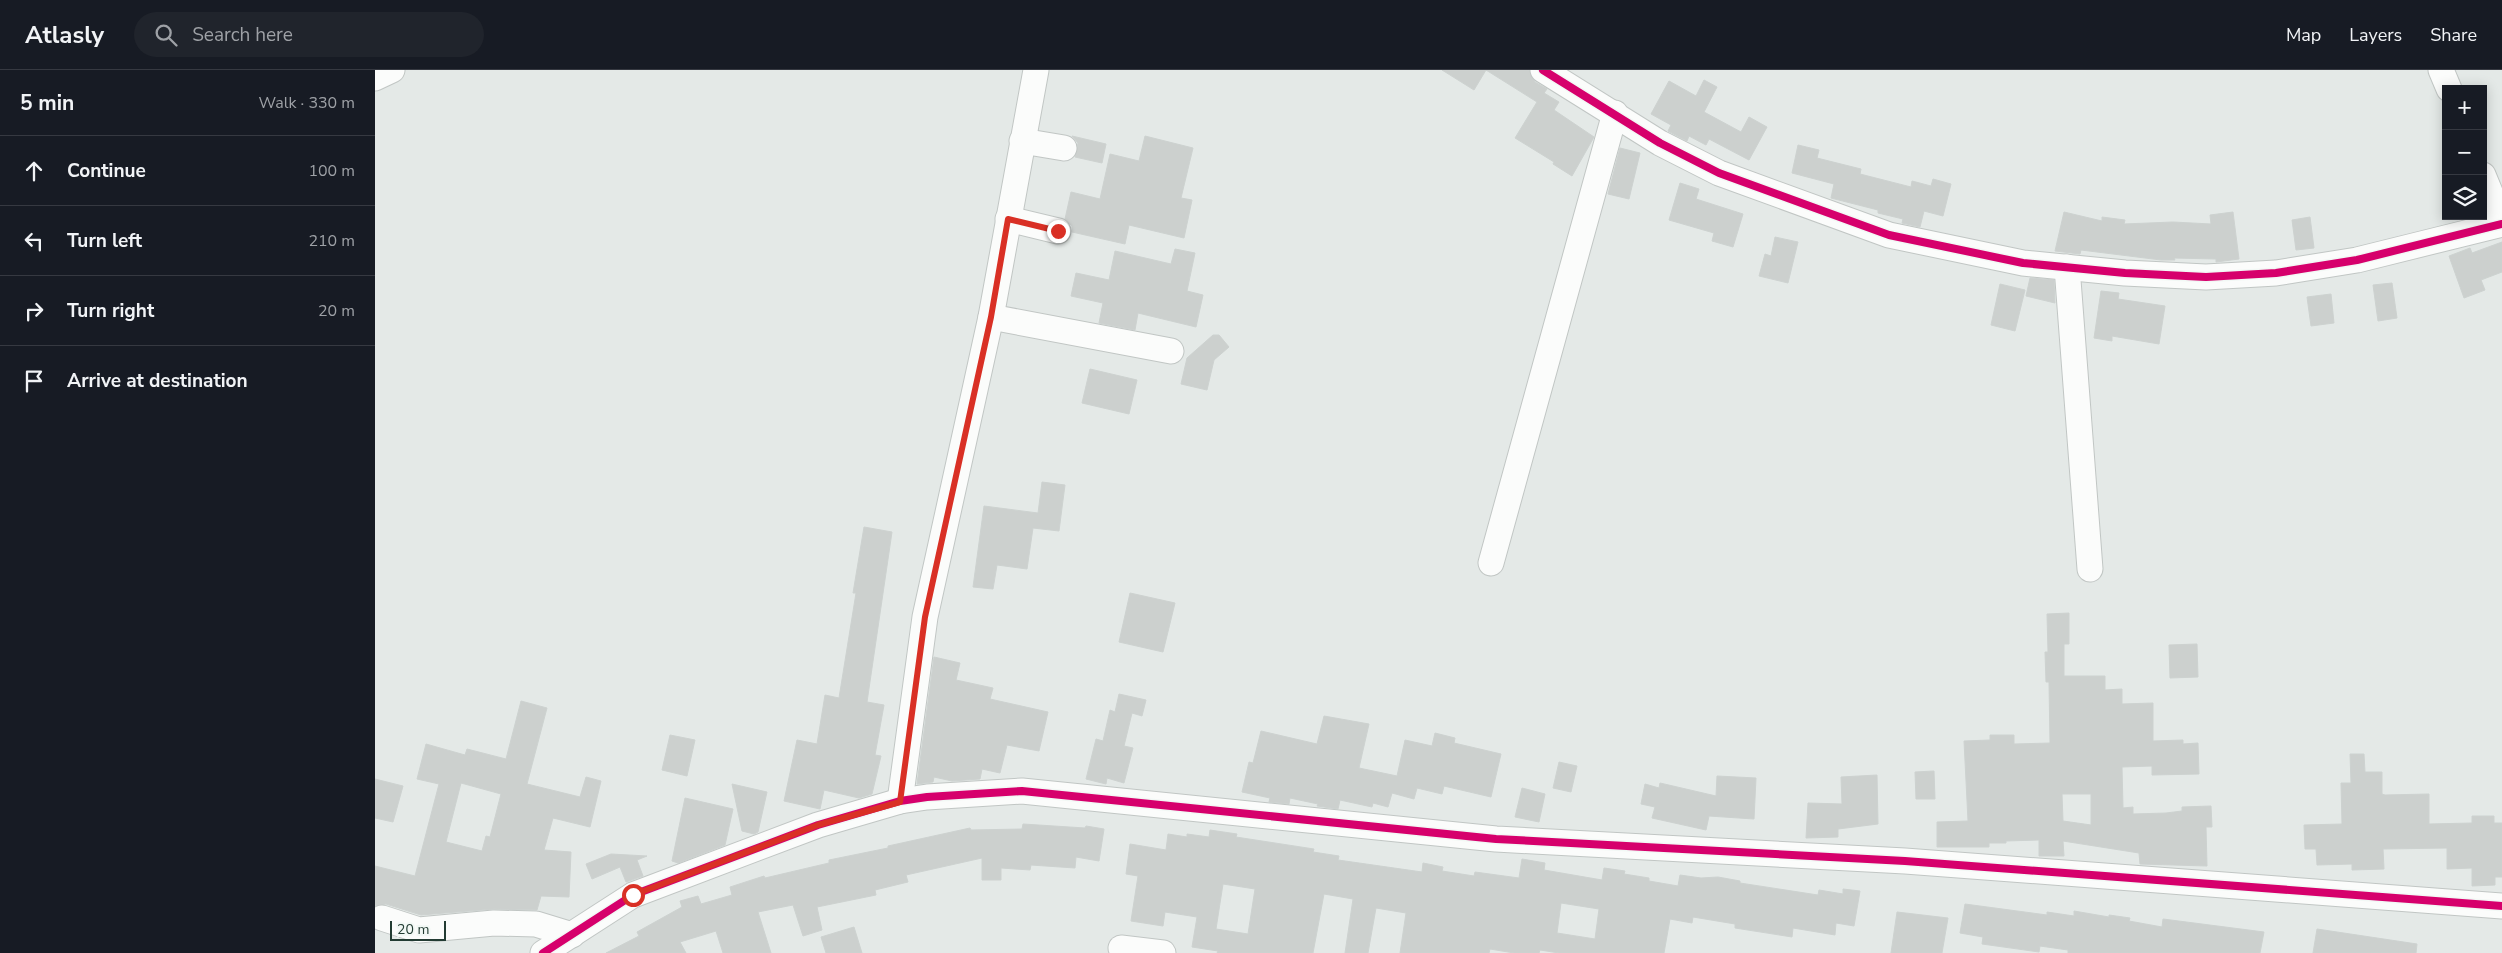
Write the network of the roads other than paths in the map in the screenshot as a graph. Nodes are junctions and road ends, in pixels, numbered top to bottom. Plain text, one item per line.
1 (392, 70) edge
2 (1036, 70) edge
3 (1543, 70) edge
4 (2441, 70) edge
5 (375, 78) edge
6 (2447, 85) edge
7 (1615, 114) junction
8 (1022, 141) junction
9 (1064, 148) dead end
10 (2487, 185) edge
11 (1008, 219) junction
12 (2502, 222) edge
13 (1058, 231) dead end
14 (2067, 267) junction
15 (991, 317) junction
16 (1171, 351) dead end
17 (1491, 563) dead end
18 (2090, 570) dead end
19 (900, 802) junction
20 (2502, 906) edge
21 (382, 918) dead end
22 (556, 947) edge
23 (1121, 948) dead end
24 (1163, 953) edge

1 - 5 street
2 - 8 street
3 - 7 street
4 - 6 street
7 - 14 street
7 - 17 street
8 - 9 street
8 - 11 street
10 - 12 street
11 - 13 street
11 - 15 street
12 - 14 street
14 - 18 street
15 - 16 street
15 - 19 street
19 - 20 street
19 - 22 street
21 - 22 street
23 - 24 street

